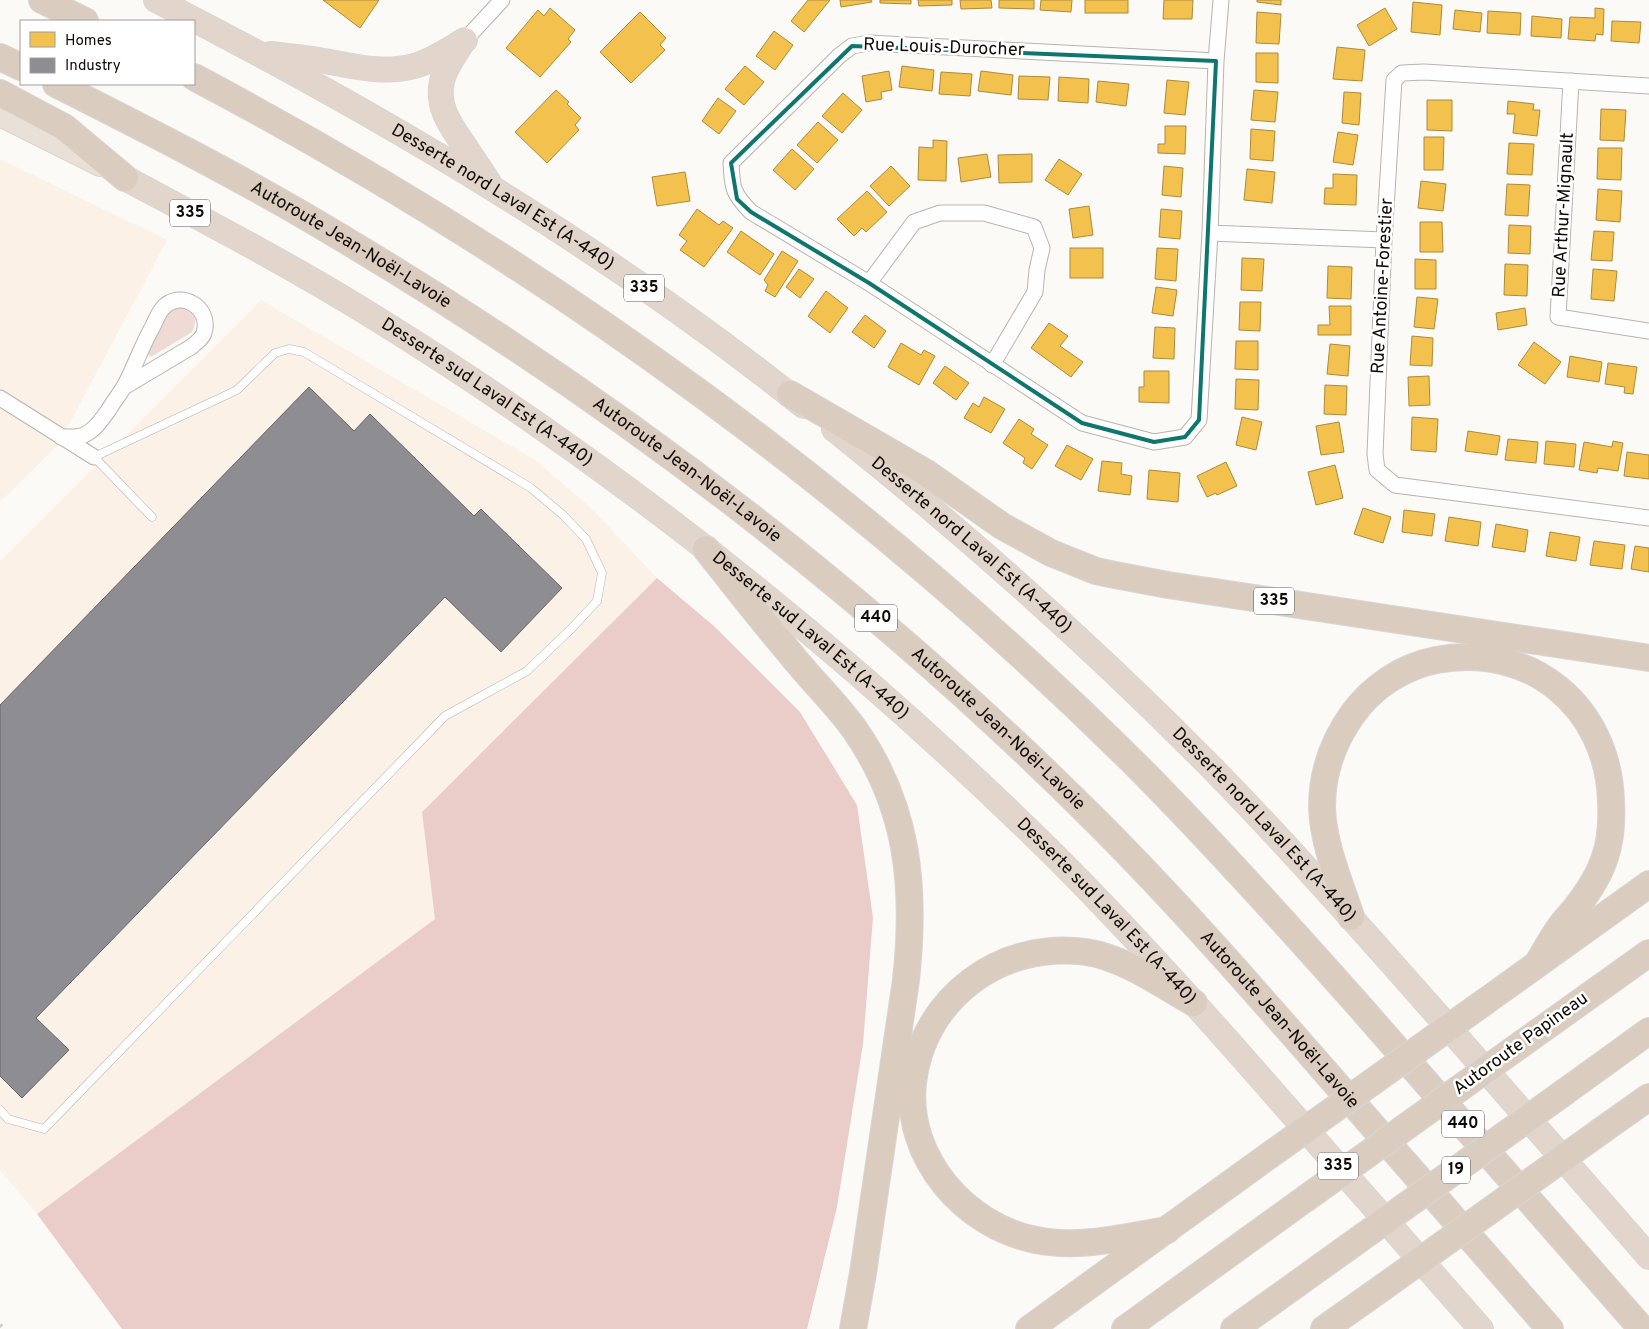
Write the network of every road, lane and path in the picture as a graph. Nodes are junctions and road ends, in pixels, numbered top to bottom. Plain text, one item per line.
1 (42, 0) edge
2 (156, 0) edge
3 (502, 0) edge
4 (1221, 0) edge
5 (83, 20) edge
6 (465, 40) junction
7 (258, 52) junction
8 (0, 56) edge
9 (1216, 61) junction
10 (20, 66) edge
11 (195, 78) edge
12 (1571, 81) junction
13 (58, 85) edge
14 (1649, 86) edge
15 (0, 94) edge
16 (0, 115) edge
17 (125, 178) junction
18 (493, 189) junction
19 (1210, 233) junction
20 (1384, 240) junction
21 (868, 283) junction
22 (1649, 331) edge
23 (134, 364) junction
24 (992, 365) junction
25 (148, 372) junction
26 (124, 386) junction
27 (790, 394) junction
28 (0, 398) edge
29 (61, 438) junction
30 (94, 457) junction
31 (152, 517) dead end
32 (1649, 518) edge
33 (706, 549) junction
34 (1649, 658) edge
35 (1649, 884) edge
36 (1351, 917) junction
37 (1649, 953) edge
38 (1538, 963) junction
39 (1194, 1003) junction
40 (1649, 1031) edge
41 (1649, 1096) edge
42 (0, 1110) edge
43 (1167, 1230) junction
44 (1649, 1257) edge
45 (853, 1329) edge
46 (1029, 1329) edge
47 (1125, 1329) edge
48 (1234, 1329) edge
49 (1324, 1329) edge
50 (1481, 1329) edge
51 (1550, 1329) edge
52 (1642, 1329) edge

1 - 5 highway
2 - 7 highway, Desserte nord Laval Est (A-440) / 335
3 - 6 street
4 - 9 street, Rue Louis-Durocher
6 - 7 highway
6 - 18 highway
7 - 18 highway, Desserte nord Laval Est (A-440) / 335
8 - 10 highway
9 - 19 street, Rue Louis-Durocher
9 - 21 street, Rue Louis-Durocher
11 - 52 highway, 440
12 - 14 street, Rue Antoine-Forestier
12 - 20 street, Rue Antoine-Forestier
12 - 22 street, Rue Arthur-Mignault
13 - 51 highway, Autoroute Jean-Noël-Lavoie / 440
15 - 17 highway
16 - 17 main road, Desserte sud Laval Est (A-440) / 335
17 - 33 highway, Desserte sud Laval Est (A-440) / 335
18 - 27 highway, Desserte nord Laval Est (A-440) / 335
19 - 20 street
19 - 24 street, Rue Louis-Durocher
20 - 32 street, Rue Antoine-Forestier
21 - 24 street, Rue Louis-Durocher
21 - 24 street
23 - 25 lane
23 - 25 street
23 - 26 street
25 - 26 street
26 - 29 street
27 - 34 highway, 335
27 - 36 highway, Desserte nord Laval Est (A-440)
28 - 29 street
29 - 30 street
30 - 31 lane
30 - 42 lane
33 - 39 highway, Desserte sud Laval Est (A-440) / 335
33 - 45 highway
35 - 38 highway
36 - 38 highway
36 - 44 highway, Desserte nord Laval Est (A-440)
37 - 47 highway, Autoroute Papineau, bridge
38 - 43 highway, bridge
39 - 43 highway
39 - 50 highway, Desserte sud Laval Est (A-440) / 335
40 - 48 highway, 19, bridge
41 - 49 highway, bridge
43 - 46 highway

